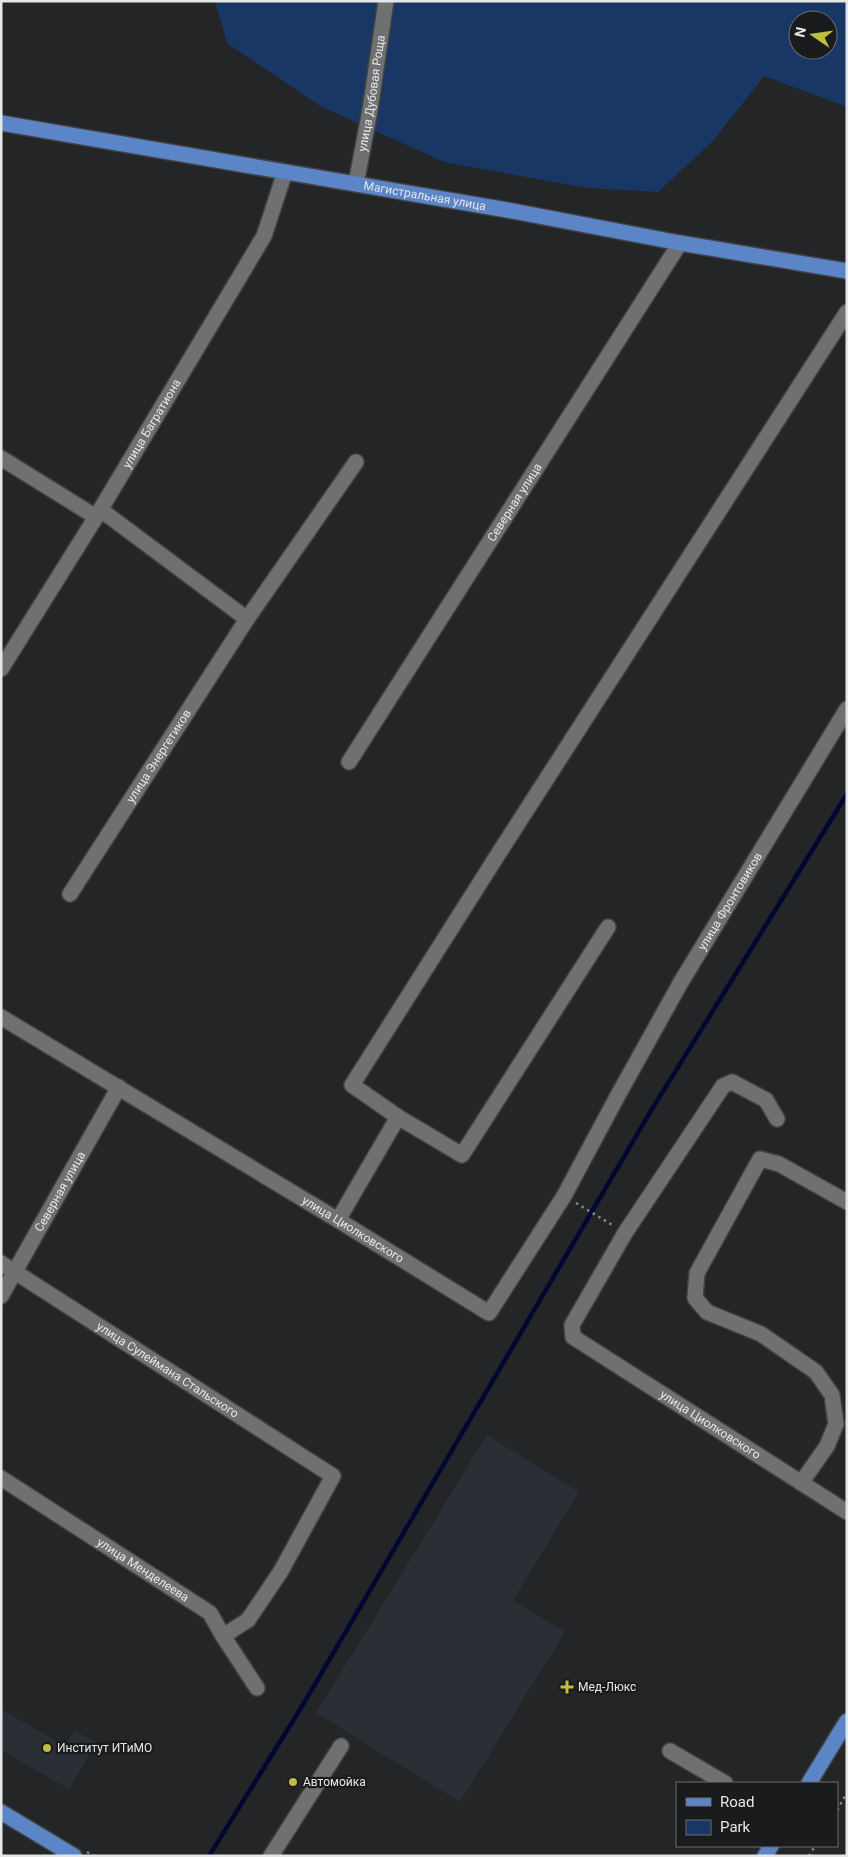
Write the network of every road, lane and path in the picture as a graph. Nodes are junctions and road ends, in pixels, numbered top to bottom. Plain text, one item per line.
1 (386, 1) edge
2 (1, 123) edge
3 (286, 172) junction
4 (356, 184) junction
5 (680, 243) junction
6 (847, 272) edge
7 (847, 312) edge
8 (1, 458) edge
9 (356, 462) dead end
10 (98, 513) junction
11 (247, 619) junction
12 (1, 669) edge
13 (847, 709) edge
14 (349, 762) dead end
15 (70, 894) dead end
16 (608, 927) dead end
17 (1, 1017) edge
18 (118, 1087) junction
19 (617, 1097) joint
20 (398, 1117) junction
21 (777, 1119) dead end
22 (847, 1202) edge
23 (580, 1204) dead end
24 (338, 1220) junction
25 (604, 1220) dead end
26 (1, 1263) edge
27 (15, 1272) junction
28 (1, 1296) edge
29 (1, 1478) edge
30 (801, 1483) junction
31 (847, 1512) edge
32 (223, 1636) junction
33 (257, 1688) dead end
34 (847, 1721) edge
35 (847, 1728) edge
36 (341, 1746) dead end
37 (670, 1751) dead end
38 (723, 1782) edge
39 (810, 1782) edge
40 (814, 1782) edge
41 (847, 1793) edge
42 (838, 1808) edge
43 (1, 1812) edge
44 (74, 1856) edge
45 (271, 1856) edge

1 - 4 street, улица Дубовая Роща
2 - 3 main road, Магистральная улица
3 - 4 main road, Магистральная улица
3 - 10 street, улица Багратиона
4 - 5 main road, Магистральная улица
5 - 6 main road, Магистральная улица
5 - 14 street, Северная улица
7 - 20 street
8 - 10 street
9 - 11 street, улица Энергетиков
10 - 11 street
10 - 12 street, улица Багратиона
11 - 15 street, улица Энергетиков
13 - 19 street, улица Фронтовиков
16 - 20 street
17 - 18 street, улица Циолковского
18 - 24 street, улица Циолковского
18 - 27 street, Северная улица
19 - 24 street, улица Циолковского
20 - 24 street
21 - 30 street, улица Циолковского
22 - 30 street
23 - 25 path
26 - 27 street, улица Сулеймана Стальского
27 - 28 street, Северная улица
27 - 32 street, улица Сулеймана Стальского
29 - 32 street, улица Менделеева
30 - 31 street, улица Циолковского
32 - 33 street, улица Менделеева
34 - 39 main road
35 - 40 main road
36 - 45 street
37 - 38 street
41 - 42 path
43 - 44 main road

